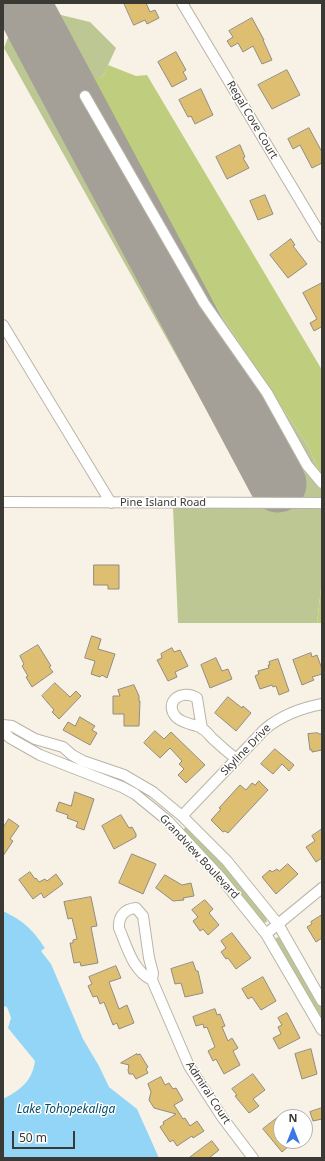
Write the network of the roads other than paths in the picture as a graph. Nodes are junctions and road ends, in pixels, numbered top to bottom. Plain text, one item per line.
1 (182, 3) edge
2 (85, 96) dead end
3 (322, 237) edge
4 (3, 325) edge
5 (322, 484) edge
6 (3, 502) edge
7 (111, 503) junction
8 (322, 503) edge
9 (322, 704) edge
10 (3, 725) edge
11 (202, 729) dead end
12 (3, 731) edge
13 (237, 759) junction
14 (182, 816) junction
15 (322, 888) edge
16 (278, 924) junction
17 (266, 934) junction
18 (152, 980) junction
19 (322, 1001) edge
20 (322, 1030) edge
21 (253, 1158) edge

1 - 3 street, Regal Cove Court
2 - 5 street
4 - 7 street
6 - 7 street, Pine Island Road
7 - 8 street, Pine Island Road
9 - 13 street, Skyline Drive
10 - 14 street, Grandview Boulevard
11 - 13 street
12 - 17 street, Grandview Boulevard
13 - 14 street, Skyline Drive
14 - 16 street, Grandview Boulevard
15 - 16 street
16 - 17 street
16 - 19 street, Grandview Boulevard
17 - 20 street, Grandview Boulevard
18 - 18 street
18 - 21 street, Admiral Court

